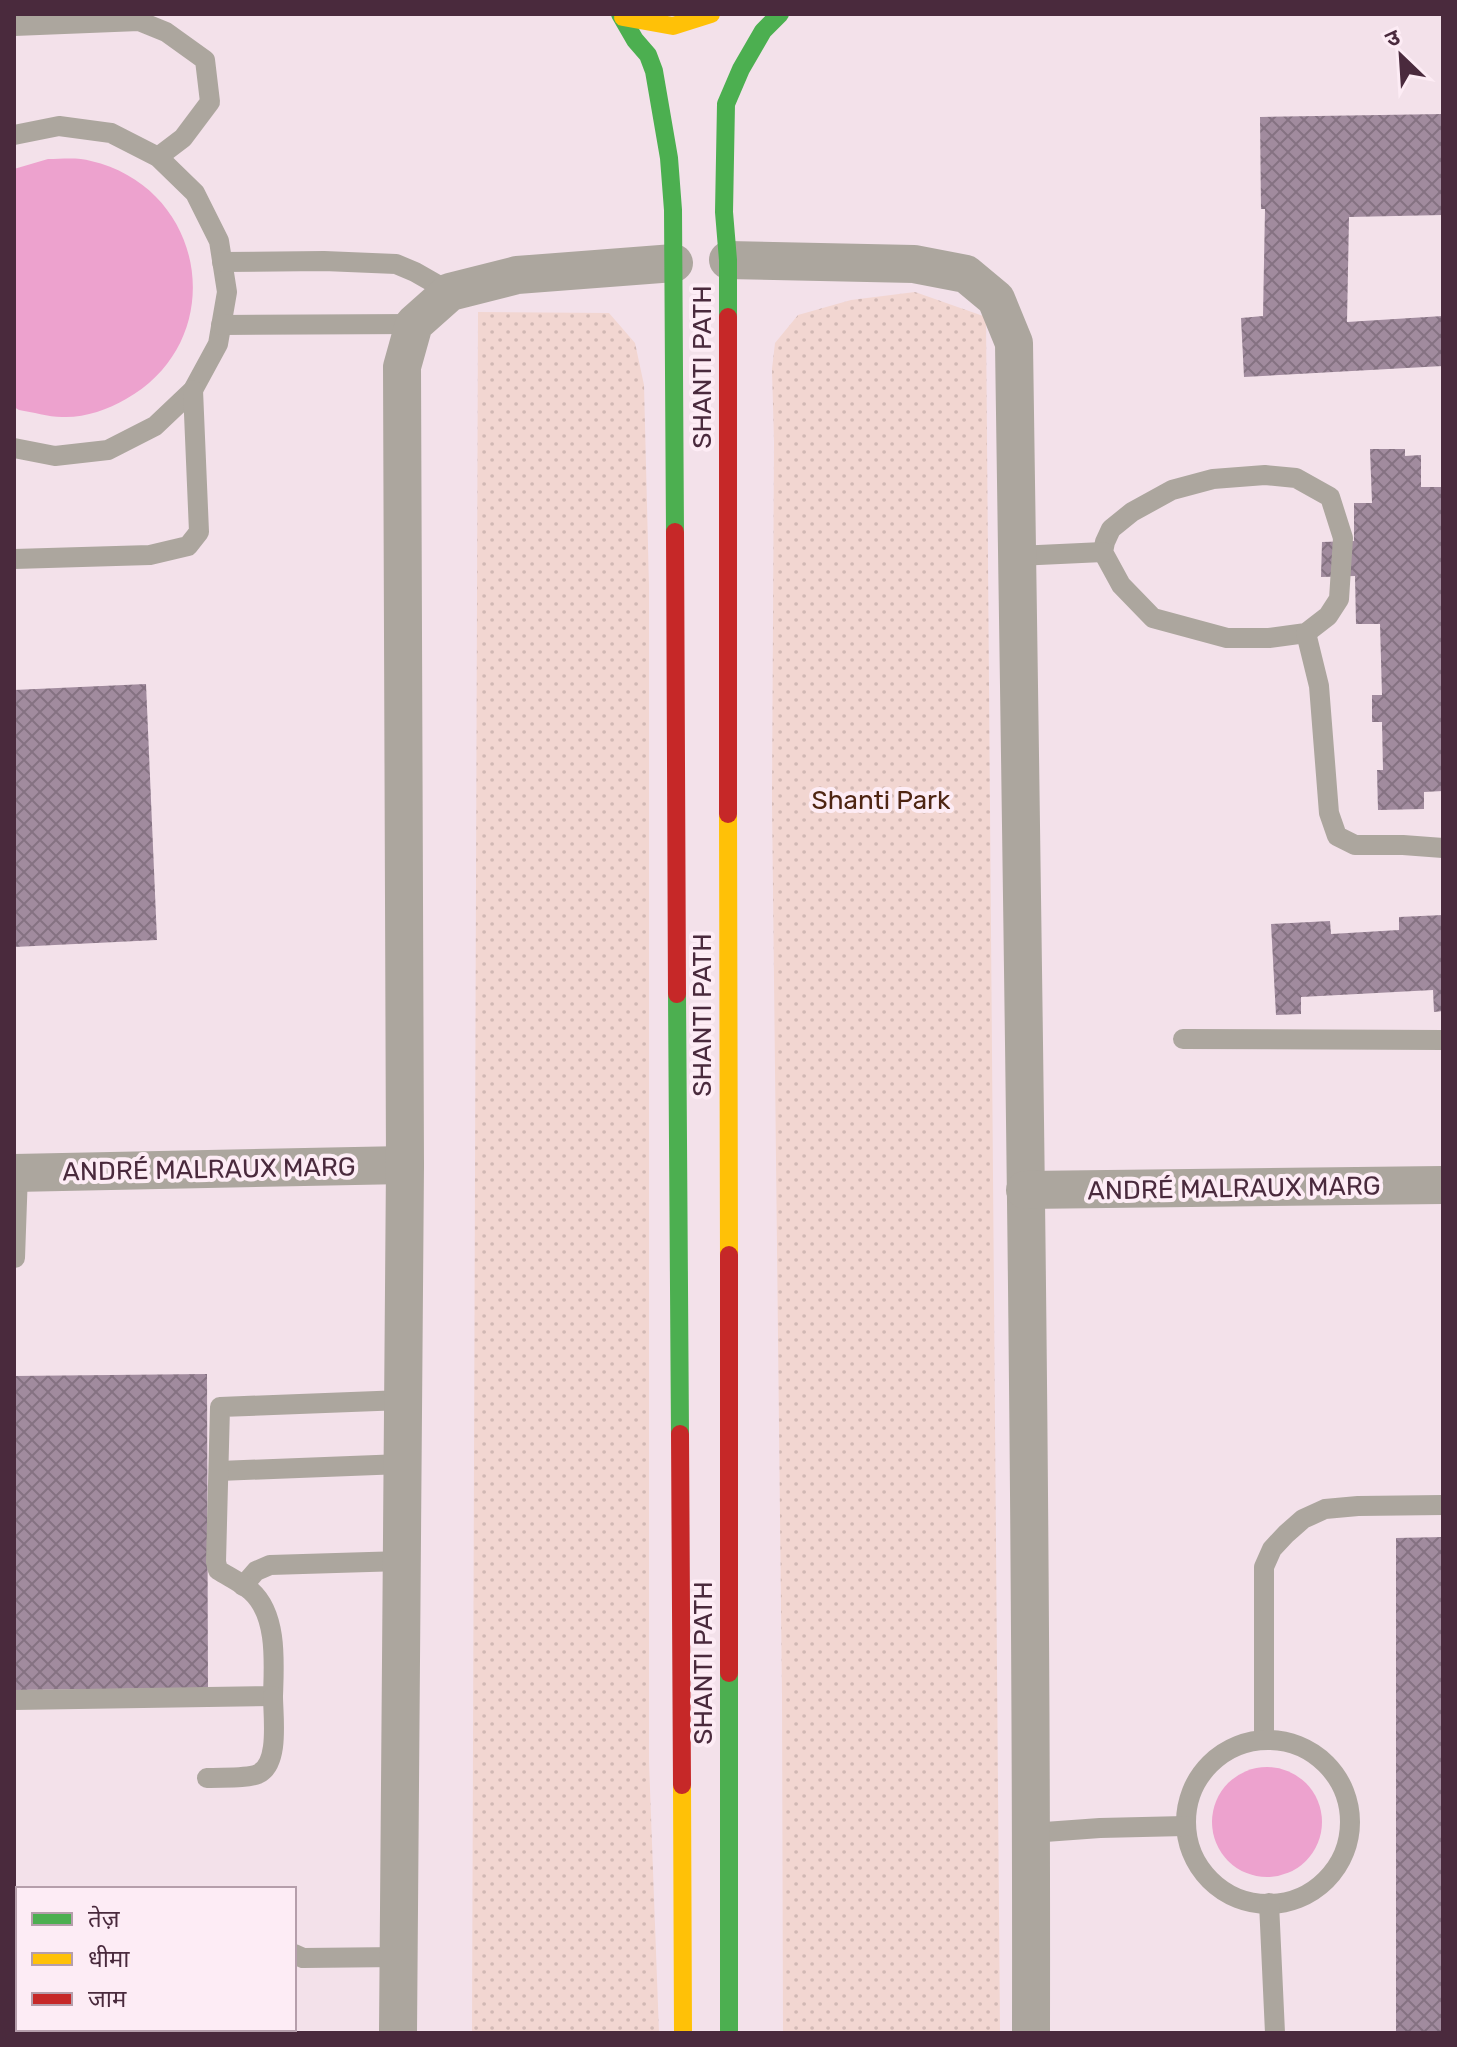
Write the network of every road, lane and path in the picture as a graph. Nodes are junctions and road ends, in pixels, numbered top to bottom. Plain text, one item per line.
1 (711, 14) edge
2 (780, 14) edge
3 (622, 16) edge
4 (14, 26) edge
5 (14, 135) edge
6 (158, 157) junction
7 (728, 260) junction
8 (222, 262) junction
9 (674, 263) junction
10 (450, 292) junction
11 (414, 324) junction
12 (221, 325) junction
13 (193, 390) junction
14 (14, 448) edge
15 (1103, 552) junction
16 (1017, 556) junction
17 (14, 559) edge
18 (1306, 633) junction
19 (1443, 848) edge
20 (1183, 1039) dead end
21 (1443, 1040) edge
22 (405, 1165) junction
23 (16, 1173) edge
24 (1443, 1185) edge
25 (1025, 1190) junction
26 (15, 1258) edge
27 (403, 1400) junction
28 (402, 1464) junction
29 (219, 1471) junction
30 (1443, 1505) edge
31 (402, 1561) junction
32 (243, 1586) junction
33 (273, 1696) junction
34 (14, 1700) edge
35 (1264, 1740) junction
36 (207, 1778) dead end
37 (1185, 1826) junction
38 (1031, 1833) junction
39 (1269, 1903) junction
40 (296, 1955) edge
41 (399, 1957) junction
42 (398, 2033) edge
43 (683, 2033) edge
44 (729, 2033) edge
45 (1031, 2033) edge
46 (1275, 2033) edge

1 - 3 main road
2 - 7 main road, SHANTI PATH
3 - 9 main road, SHANTI PATH
4 - 6 lane
5 - 6 lane
6 - 8 lane
7 - 16 street
7 - 44 main road, SHANTI PATH
8 - 10 lane
8 - 12 lane
9 - 10 street
9 - 43 main road, SHANTI PATH
10 - 11 street
11 - 12 lane
11 - 22 street
12 - 13 lane
13 - 14 lane
13 - 17 lane
15 - 16 lane
15 - 18 lane
15 - 18 lane
16 - 25 street
18 - 19 lane
20 - 21 lane
22 - 23 street, ANDRÉ MALRAUX MARG
22 - 27 street
23 - 26 lane
24 - 25 street, ANDRÉ MALRAUX MARG
25 - 38 street
27 - 28 street
27 - 29 lane
28 - 29 lane
28 - 31 street
29 - 32 lane
30 - 35 lane
31 - 32 lane
31 - 41 street
32 - 33 lane
33 - 34 lane
33 - 36 lane
35 - 37 lane
35 - 39 lane
37 - 38 lane
37 - 39 lane
38 - 45 street
39 - 46 lane
40 - 41 lane
41 - 42 street

